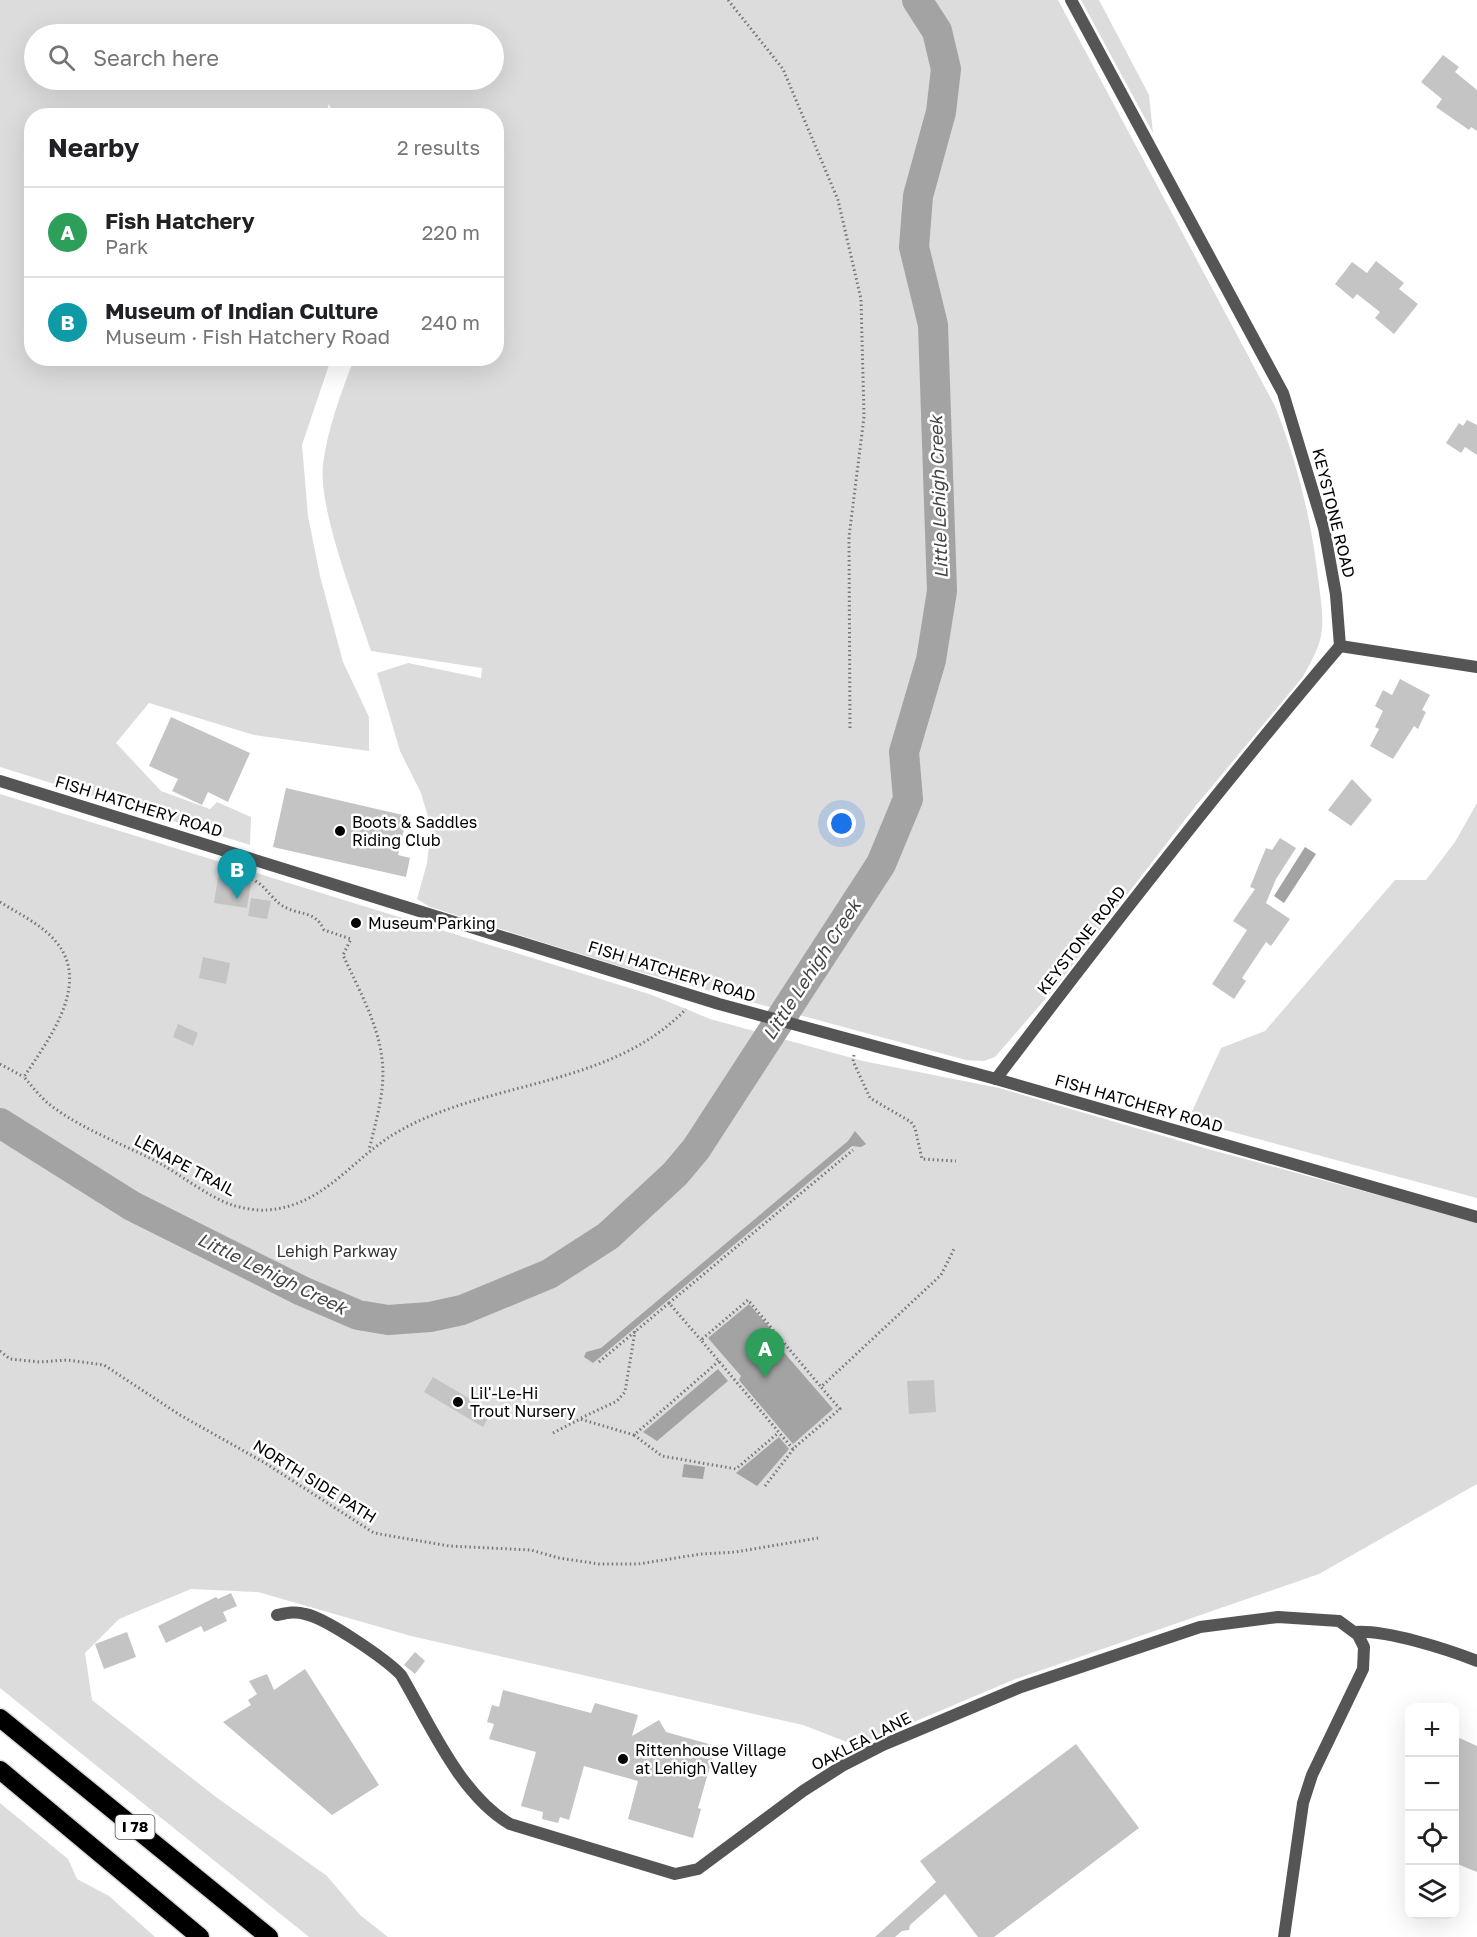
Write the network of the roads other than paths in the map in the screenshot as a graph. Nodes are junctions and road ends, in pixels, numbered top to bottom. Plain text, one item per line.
1 (1071, 0) edge
2 (1340, 646) junction
3 (1477, 667) edge
4 (0, 781) edge
5 (996, 1079) junction
6 (1477, 1217) edge
7 (277, 1615) dead end
8 (1355, 1632) junction
9 (1477, 1661) edge
10 (0, 1718) edge
11 (0, 1770) edge
12 (200, 1937) edge
13 (269, 1937) edge
14 (1284, 1937) edge

1 - 2 street, KEYSTONE ROAD
2 - 3 street
2 - 5 street, KEYSTONE ROAD
4 - 5 street, FISH HATCHERY ROAD
5 - 6 street, FISH HATCHERY ROAD
7 - 8 street, OAKLEA LANE
8 - 9 street, OAKLEA LANE
8 - 14 street
10 - 13 highway, I 78
11 - 12 highway, I 78

